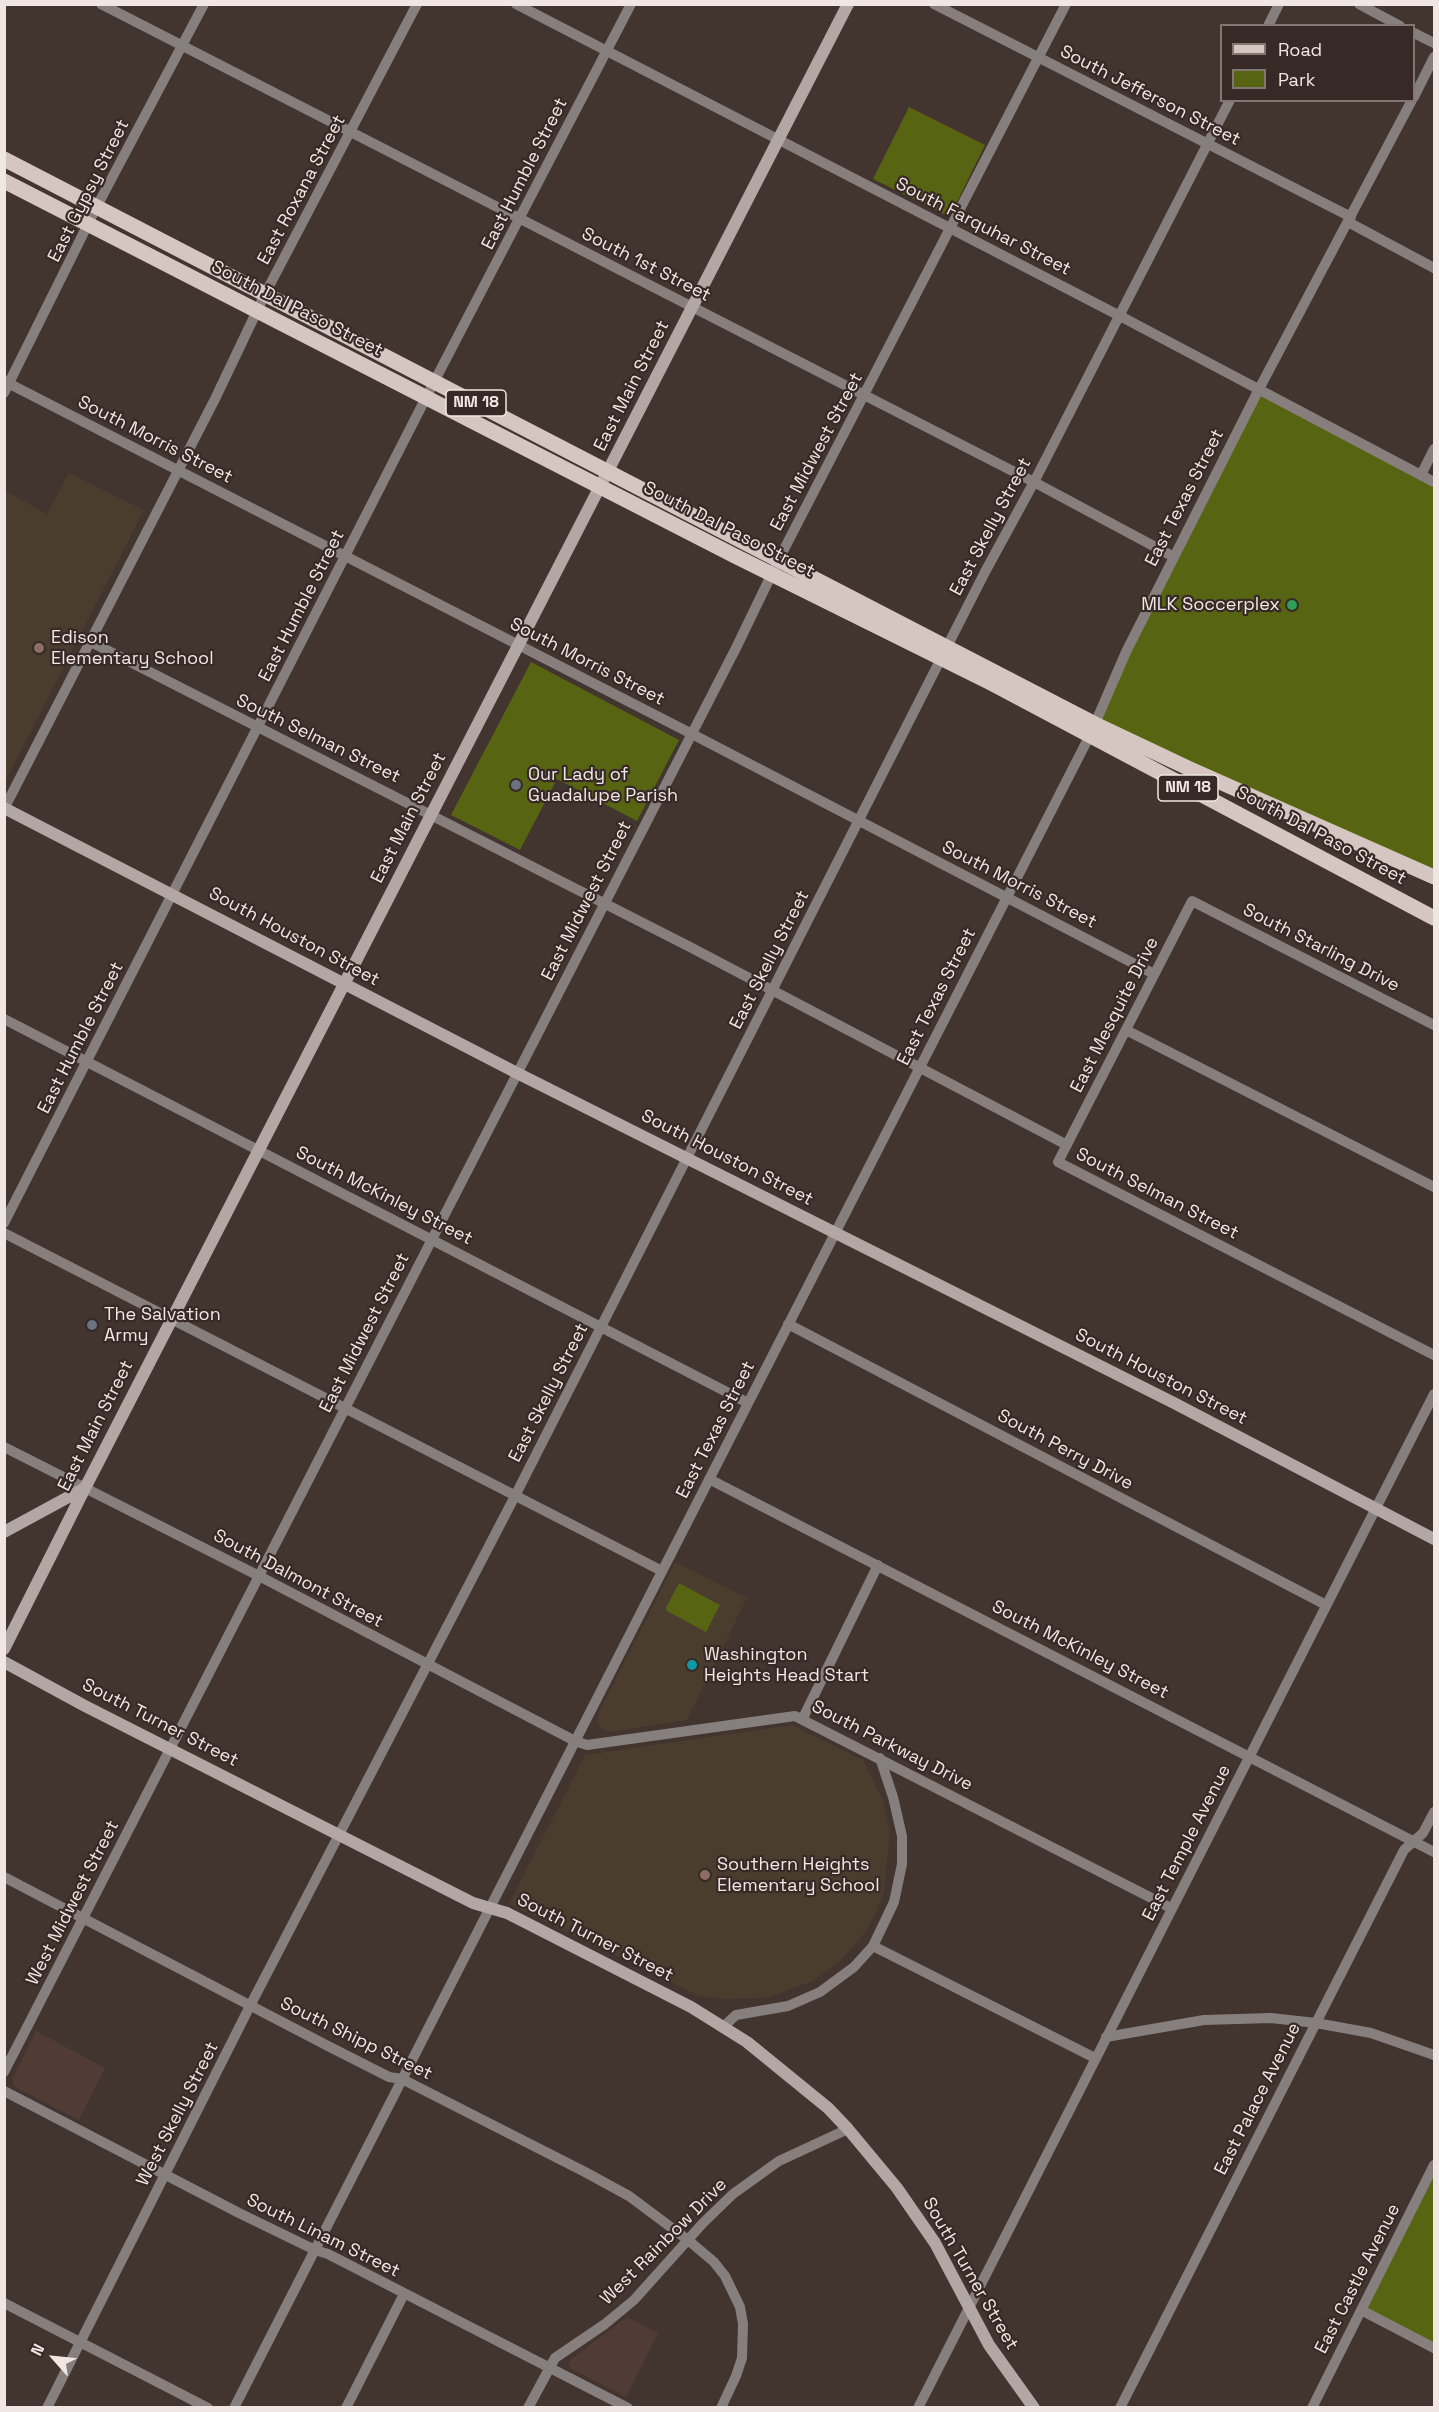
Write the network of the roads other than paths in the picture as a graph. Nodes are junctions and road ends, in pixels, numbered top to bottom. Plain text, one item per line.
1 (101, 4) edge
2 (204, 4) edge
3 (417, 4) edge
4 (516, 4) edge
5 (631, 4) edge
6 (848, 4) edge
7 (934, 4) edge
8 (1066, 4) edge
9 (1279, 4) edge
10 (1359, 4) edge
11 (1269, 24) edge
12 (1396, 24) edge
13 (1415, 34) edge
14 (1434, 44) edge
15 (183, 46) junction
16 (607, 51) junction
17 (1434, 57) edge
18 (1040, 58) junction
19 (1415, 95) edge
20 (1229, 102) edge
21 (1411, 102) edge
22 (351, 132) junction
23 (779, 140) junction
24 (1208, 144) junction
25 (4, 159) edge
26 (4, 181) edge
27 (96, 208) junction
28 (520, 219) junction
29 (1350, 220) junction
30 (89, 224) junction
31 (951, 229) junction
32 (1434, 268) edge
33 (266, 294) junction
34 (693, 307) junction
35 (257, 310) junction
36 (1120, 316) junction
37 (434, 382) junction
38 (6, 386) edge
39 (1258, 391) junction
40 (866, 396) junction
41 (426, 398) junction
42 (1434, 449) edge
43 (178, 470) junction
44 (609, 471) junction
45 (1421, 475) junction
46 (1034, 482) junction
47 (1434, 482) edge
48 (601, 487) junction
49 (346, 557) junction
50 (1174, 557) junction
51 (779, 559) junction
52 (772, 574) junction
53 (89, 641) junction
54 (518, 645) junction
55 (945, 653) junction
56 (258, 729) junction
57 (1093, 730) junction
58 (692, 734) junction
59 (5, 808) edge
60 (431, 814) junction
61 (858, 821) junction
62 (1434, 877) edge
63 (173, 894) junction
64 (1007, 898) junction
65 (1192, 901) joint
66 (604, 905) junction
67 (1434, 918) edge
68 (1154, 974) junction
69 (344, 984) junction
70 (773, 992) junction
71 (4, 1019) edge
72 (1434, 1025) edge
73 (1126, 1030) junction
74 (87, 1062) junction
75 (919, 1068) junction
76 (517, 1073) junction
77 (1067, 1145) junction
78 (258, 1151) junction
79 (687, 1159) junction
80 (1434, 1187) edge
81 (4, 1223) edge
82 (836, 1232) junction
83 (4, 1233) edge
84 (432, 1239) junction
85 (171, 1319) junction
86 (788, 1324) junction
87 (601, 1327) junction
88 (1434, 1355) edge
89 (1434, 1394) edge
90 (748, 1403) junction
91 (345, 1408) junction
92 (4, 1447) edge
93 (709, 1479) junction
94 (84, 1488) junction
95 (515, 1496) junction
96 (1375, 1509) junction
97 (4, 1532) edge
98 (1434, 1539) edge
99 (878, 1565) junction
100 (662, 1571) junction
101 (259, 1576) junction
102 (1326, 1605) junction
103 (4, 1649) edge
104 (4, 1662) edge
105 (427, 1666) junction
106 (803, 1718) junction
107 (575, 1741) junction
108 (171, 1748) junction
109 (1250, 1756) junction
110 (880, 1758) junction
111 (1434, 1812) edge
112 (338, 1835) junction
113 (1414, 1842) junction
114 (1434, 1852) edge
115 (4, 1877) edge
116 (488, 1908) junction
117 (1171, 1908) junction
118 (84, 1918) junction
119 (873, 1946) junction
120 (250, 2006) junction
121 (1316, 2023) junction
122 (723, 2027) junction
123 (1106, 2037) junction
124 (1434, 2055) edge
125 (1095, 2058) junction
126 (4, 2072) edge
127 (402, 2079) junction
128 (4, 2091) edge
129 (848, 2128) junction
130 (1434, 2165) edge
131 (166, 2175) junction
132 (688, 2240) junction
133 (315, 2250) junction
134 (404, 2294) junction
135 (4, 2303) edge
136 (969, 2307) junction
137 (1361, 2310) junction
138 (81, 2342) junction
139 (1434, 2348) edge
140 (549, 2368) junction
141 (47, 2408) edge
142 (208, 2408) edge
143 (234, 2408) edge
144 (345, 2408) edge
145 (528, 2408) edge
146 (628, 2408) edge
147 (721, 2408) edge
148 (918, 2408) edge
149 (1034, 2408) edge
150 (1120, 2408) edge
151 (1312, 2408) edge

1 - 15 street, South 1st Street
2 - 15 street, East Gypsy Street
3 - 22 street, East Roxana Street
4 - 16 street, South Farquhar Street
5 - 16 street, East Humble Street
6 - 23 street, East Main Street
7 - 18 street, South Jefferson Street
8 - 18 street, East Midwest Street
9 - 11 street
10 - 12 street
13 - 14 street
15 - 22 street, South 1st Street
15 - 27 street, East Gypsy Street
16 - 23 street, South Farquhar Street
16 - 28 street, East Humble Street
17 - 19 street, East Texas Street
18 - 24 street, South Jefferson Street
18 - 31 street, East Midwest Street
20 - 24 street, East Skelly Street
21 - 29 street, East Texas Street
22 - 28 street, South 1st Street
22 - 33 street, East Roxana Street
23 - 31 street, South Farquhar Street
23 - 34 street, East Main Street
24 - 29 street, South Jefferson Street
24 - 36 street, East Skelly Street
25 - 27 main road, South Dal Paso Street / NM 18
26 - 30 main road, South Dal Paso Street / NM 18
27 - 30 street, East Gypsy Street
27 - 33 main road, South Dal Paso Street / NM 18
28 - 34 street, South 1st Street
28 - 37 street, East Humble Street
29 - 32 street, South Jefferson Street
29 - 39 street, East Texas Street
30 - 35 main road, South Dal Paso Street / NM 18
30 - 38 street, East Gypsy Street
31 - 36 street, South Farquhar Street
31 - 40 street, East Midwest Street
33 - 35 street, East Roxana Street
33 - 37 main road, South Dal Paso Street / NM 18
34 - 40 street, South 1st Street
34 - 44 street, East Main Street
35 - 41 main road, South Dal Paso Street / NM 18
35 - 43 street, East Roxana Street
36 - 39 street, South Farquhar Street
36 - 46 street, East Skelly Street
37 - 41 street, East Humble Street
37 - 44 main road, South Dal Paso Street / NM 18
38 - 43 street, South Morris Street
39 - 45 street, South Farquhar Street
39 - 50 street, East Texas Street
40 - 46 street, South 1st Street
40 - 51 street, East Midwest Street
41 - 48 main road, South Dal Paso Street / NM 18
41 - 49 street, East Humble Street
42 - 45 street
43 - 49 street, South Morris Street
43 - 53 street, East Roxana Street
44 - 48 street, East Main Street
44 - 51 main road, South Dal Paso Street / NM 18
45 - 47 street, South Farquhar Street
46 - 50 street, South 1st Street
46 - 55 street, East Skelly Street
48 - 52 main road, South Dal Paso Street / NM 18
48 - 54 street, East Main Street
49 - 54 street, South Morris Street
49 - 56 street, East Humble Street
50 - 57 street, East Texas Street
51 - 52 street, East Midwest Street
51 - 55 main road, South Dal Paso Street / NM 18
52 - 55 main road, South Dal Paso Street / NM 18
52 - 58 street, East Midwest Street
53 - 56 street, South Selman Street
53 - 59 street, East Roxana Street
54 - 58 street, South Morris Street
54 - 60 street, East Main Street
55 - 57 main road, South Dal Paso Street / NM 18
55 - 61 street, East Skelly Street
56 - 60 street, South Selman Street
56 - 63 street, East Humble Street
57 - 62 main road, South Dal Paso Street / NM 18
57 - 64 street, East Texas Street
57 - 67 main road, South Dal Paso Street / NM 18
58 - 61 street, South Morris Street
58 - 66 street, East Midwest Street
59 - 63 street, South Houston Street
60 - 66 street, South Selman Street
60 - 69 street, East Main Street
61 - 64 street, South Morris Street
61 - 70 street, East Skelly Street
63 - 69 street, South Houston Street
63 - 74 street, East Humble Street
64 - 68 street, South Morris Street
64 - 75 street, East Texas Street
65 - 68 street, East Mesquite Drive
65 - 72 street, South Starling Drive
66 - 70 street, South Selman Street
66 - 76 street, East Midwest Street
68 - 73 street, East Mesquite Drive
69 - 76 street, South Houston Street
69 - 78 street, East Main Street
70 - 75 street, South Selman Street
70 - 79 street, East Skelly Street
71 - 74 street, South McKinley Street
73 - 77 street, East Mesquite Drive
73 - 80 street
74 - 78 street, South McKinley Street
74 - 81 street, East Humble Street
75 - 77 street, South Selman Street
75 - 82 street, East Texas Street
76 - 79 street, South Houston Street
76 - 84 street, East Midwest Street
77 - 88 street, South Selman Street
78 - 84 street, South McKinley Street
78 - 85 street, East Main Street
79 - 82 street, South Houston Street
79 - 87 street, East Skelly Street
82 - 86 street, East Texas Street
82 - 96 street, South Houston Street
83 - 85 street
84 - 87 street, South McKinley Street
84 - 91 street, East Midwest Street
85 - 91 street
85 - 94 street, East Main Street
86 - 90 street, East Texas Street
86 - 102 street, South Perry Drive
87 - 90 street, South McKinley Street
87 - 95 street, East Skelly Street
89 - 96 street, East Temple Avenue
90 - 93 street, East Texas Street
91 - 95 street
91 - 101 street, East Midwest Street
92 - 94 street, South Dalmont Street
93 - 99 street, South McKinley Street
93 - 100 street, East Texas Street
94 - 97 street
94 - 101 street, South Dalmont Street
94 - 103 street, East Main Street
95 - 100 street
95 - 105 street, East Skelly Street
96 - 98 street, South Houston Street
96 - 102 street, East Temple Avenue
99 - 106 street
99 - 109 street, South McKinley Street
100 - 107 street, East Texas Street
101 - 105 street, South Dalmont Street
101 - 108 street, East Midwest Street
102 - 109 street, East Temple Avenue
104 - 108 street, South Turner Street
105 - 107 street, South Dalmont Street
105 - 112 street, East Skelly Street
106 - 107 street, South Parkway Drive
106 - 110 street, South Parkway Drive
107 - 116 street, East Texas Street
108 - 112 street, South Turner Street
108 - 118 street, West Midwest Street
109 - 113 street, South McKinley Street
109 - 117 street, East Temple Avenue
110 - 117 street, South Parkway Drive
110 - 119 street
111 - 113 street, East Palace Avenue
112 - 116 street, South Turner Street
112 - 120 street, West Skelly Street
113 - 114 street, South McKinley Street
113 - 121 street, East Palace Avenue
115 - 118 street, South Shipp Street
116 - 122 street, South Turner Street
116 - 127 street, East Texas Street
117 - 123 street, East Temple Avenue
118 - 120 street, South Shipp Street
118 - 126 street, West Midwest Street
119 - 122 street
119 - 125 street
120 - 127 street, South Shipp Street
120 - 131 street, West Skelly Street
121 - 123 street
121 - 124 street
121 - 150 street, East Palace Avenue
122 - 129 street, South Turner Street
123 - 125 street, East Temple Avenue
125 - 136 street, East Temple Avenue
127 - 132 street, South Shipp Street
127 - 133 street, East Texas Street
128 - 131 street, South Linam Street
129 - 132 street, West Rainbow Drive
129 - 136 street, South Turner Street
130 - 137 street, East Castle Avenue
131 - 133 street, South Linam Street
131 - 138 street, West Skelly Street
132 - 140 street, West Rainbow Drive
132 - 147 street, South Shipp Street
133 - 134 street, South Linam Street
133 - 143 street, East Texas Street
134 - 140 street, South Linam Street
134 - 144 street
135 - 138 street
136 - 148 street, East Temple Avenue
136 - 149 street, South Turner Street
137 - 139 street
137 - 151 street, East Castle Avenue
138 - 141 street, West Skelly Street
138 - 142 street
140 - 145 street, West Rainbow Drive
140 - 146 street, South Linam Street

